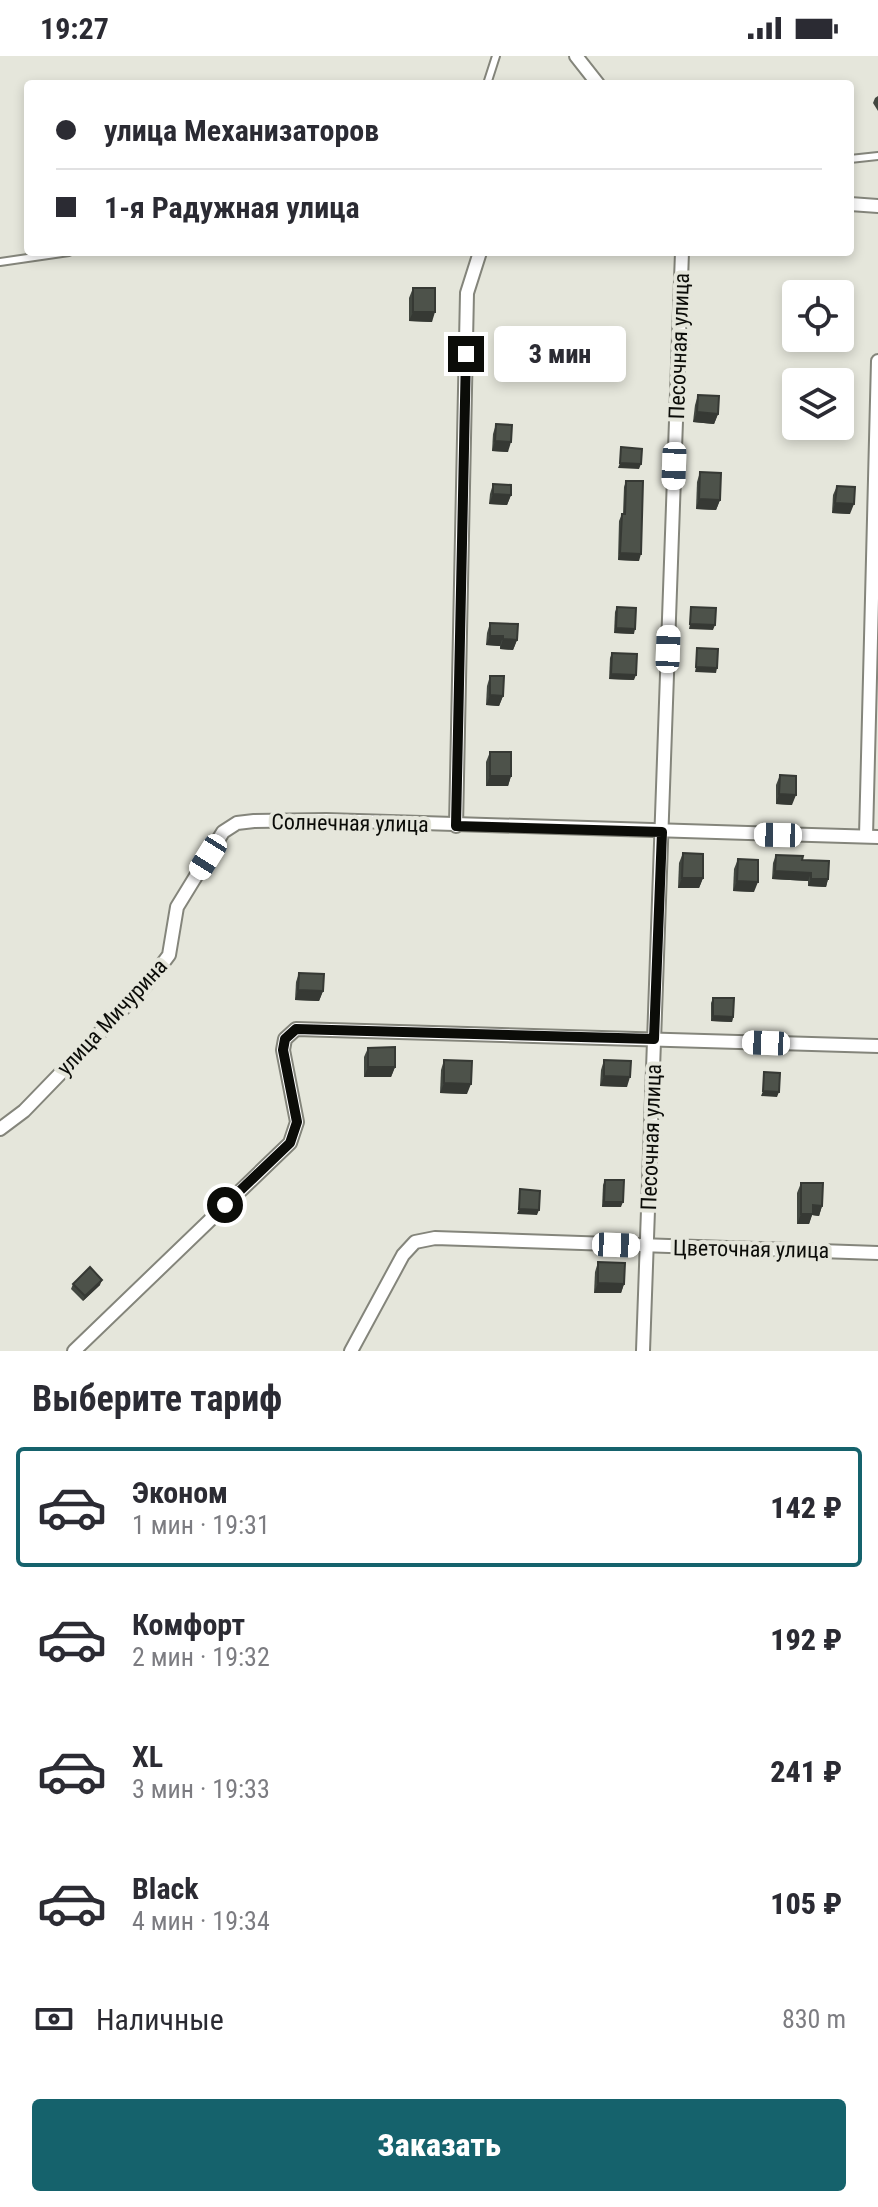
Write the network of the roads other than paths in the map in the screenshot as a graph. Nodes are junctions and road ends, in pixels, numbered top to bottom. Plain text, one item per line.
1 (496, 56) edge
2 (576, 56) edge
3 (488, 80) edge
4 (595, 80) edge
5 (878, 156) edge
6 (854, 159) edge
7 (854, 204) edge
8 (878, 206) edge
9 (41, 256) edge
10 (479, 256) edge
11 (682, 256) edge
12 (0, 262) edge
13 (878, 361) edge
14 (254, 821) joint
15 (456, 826) junction
16 (662, 832) junction
17 (872, 837) edge
18 (654, 1039) junction
19 (878, 1046) edge
20 (0, 1129) edge
21 (647, 1247) junction
22 (878, 1253) edge
23 (74, 1351) edge
24 (351, 1351) edge
25 (643, 1351) edge

1 - 3 lane
2 - 4 street
5 - 6 lane
7 - 8 street
9 - 12 lane
10 - 15 street
11 - 16 street, Песочная улица
13 - 17 street
14 - 15 street, Солнечная улица
14 - 20 street, улица Мичурина
15 - 16 street, Солнечная улица
16 - 17 street, Солнечная улица
16 - 18 street, Песочная улица
18 - 19 street
18 - 21 street, Песочная улица
18 - 23 street
21 - 22 street, Цветочная улица
21 - 24 street, Цветочная улица
21 - 25 street, Песочная улица

